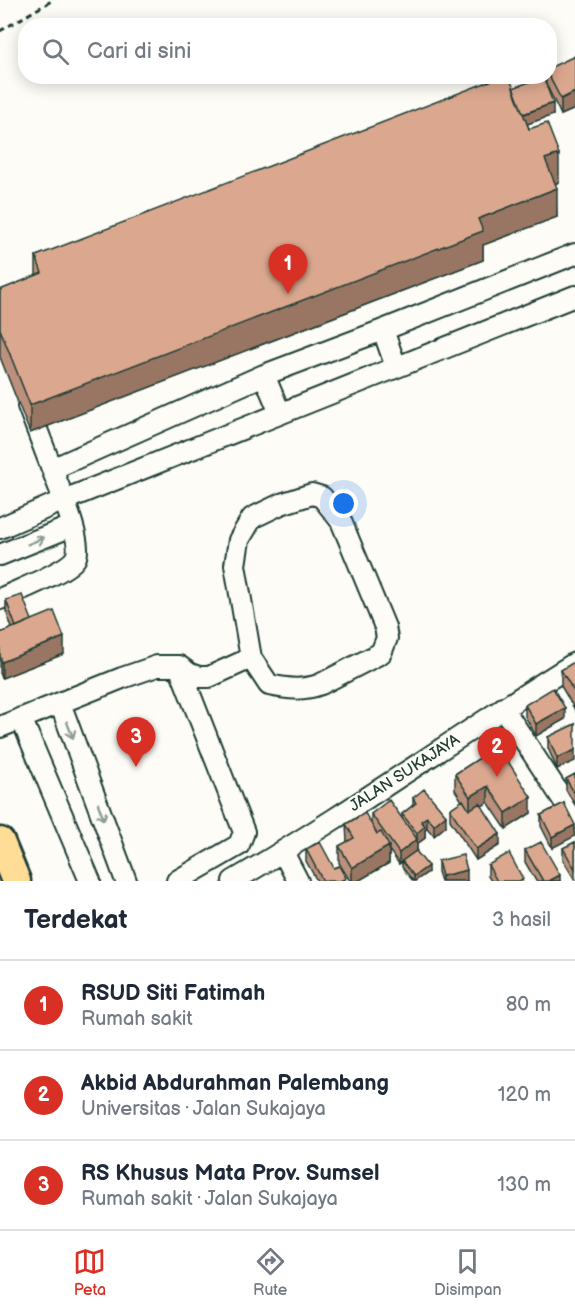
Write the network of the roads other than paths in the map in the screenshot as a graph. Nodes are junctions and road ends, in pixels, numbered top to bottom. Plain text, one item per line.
1 (525, 84) edge
2 (501, 94) edge
3 (575, 254) edge
4 (575, 296) edge
5 (383, 330) junction
6 (396, 367) junction
7 (264, 375) junction
8 (20, 386) edge
9 (280, 413) junction
10 (52, 469) junction
11 (63, 500) junction
12 (72, 526) junction
13 (0, 528) edge
14 (0, 555) edge
15 (0, 599) edge
16 (251, 658) junction
17 (575, 663) edge
18 (179, 666) junction
19 (60, 703) junction
20 (502, 708) junction
21 (21, 718) junction
22 (0, 727) edge
23 (575, 818) edge
24 (0, 842) edge
25 (284, 852) junction
26 (16, 881) edge
27 (90, 881) edge
28 (126, 881) edge
29 (177, 881) edge
30 (233, 881) edge
31 (298, 881) edge

1 - 2 street
3 - 5 street
4 - 6 street
5 - 6 street
5 - 7 street
6 - 9 street
7 - 9 street
7 - 10 street
8 - 10 street
9 - 11 street
10 - 11 street
11 - 12 street
11 - 13 street
14 -> 12 street
12 - 15 street
16 - 16 street
16 - 18 street
17 - 20 street, JALAN SUKAJAYA
18 - 19 street
18 - 29 street
19 - 21 street
19 -> 28 street
20 - 23 street
20 - 25 street, JALAN SUKAJAYA
21 - 22 street
21 - 27 street
24 - 26 highway
25 - 30 street, JALAN SUKAJAYA
25 - 31 street

